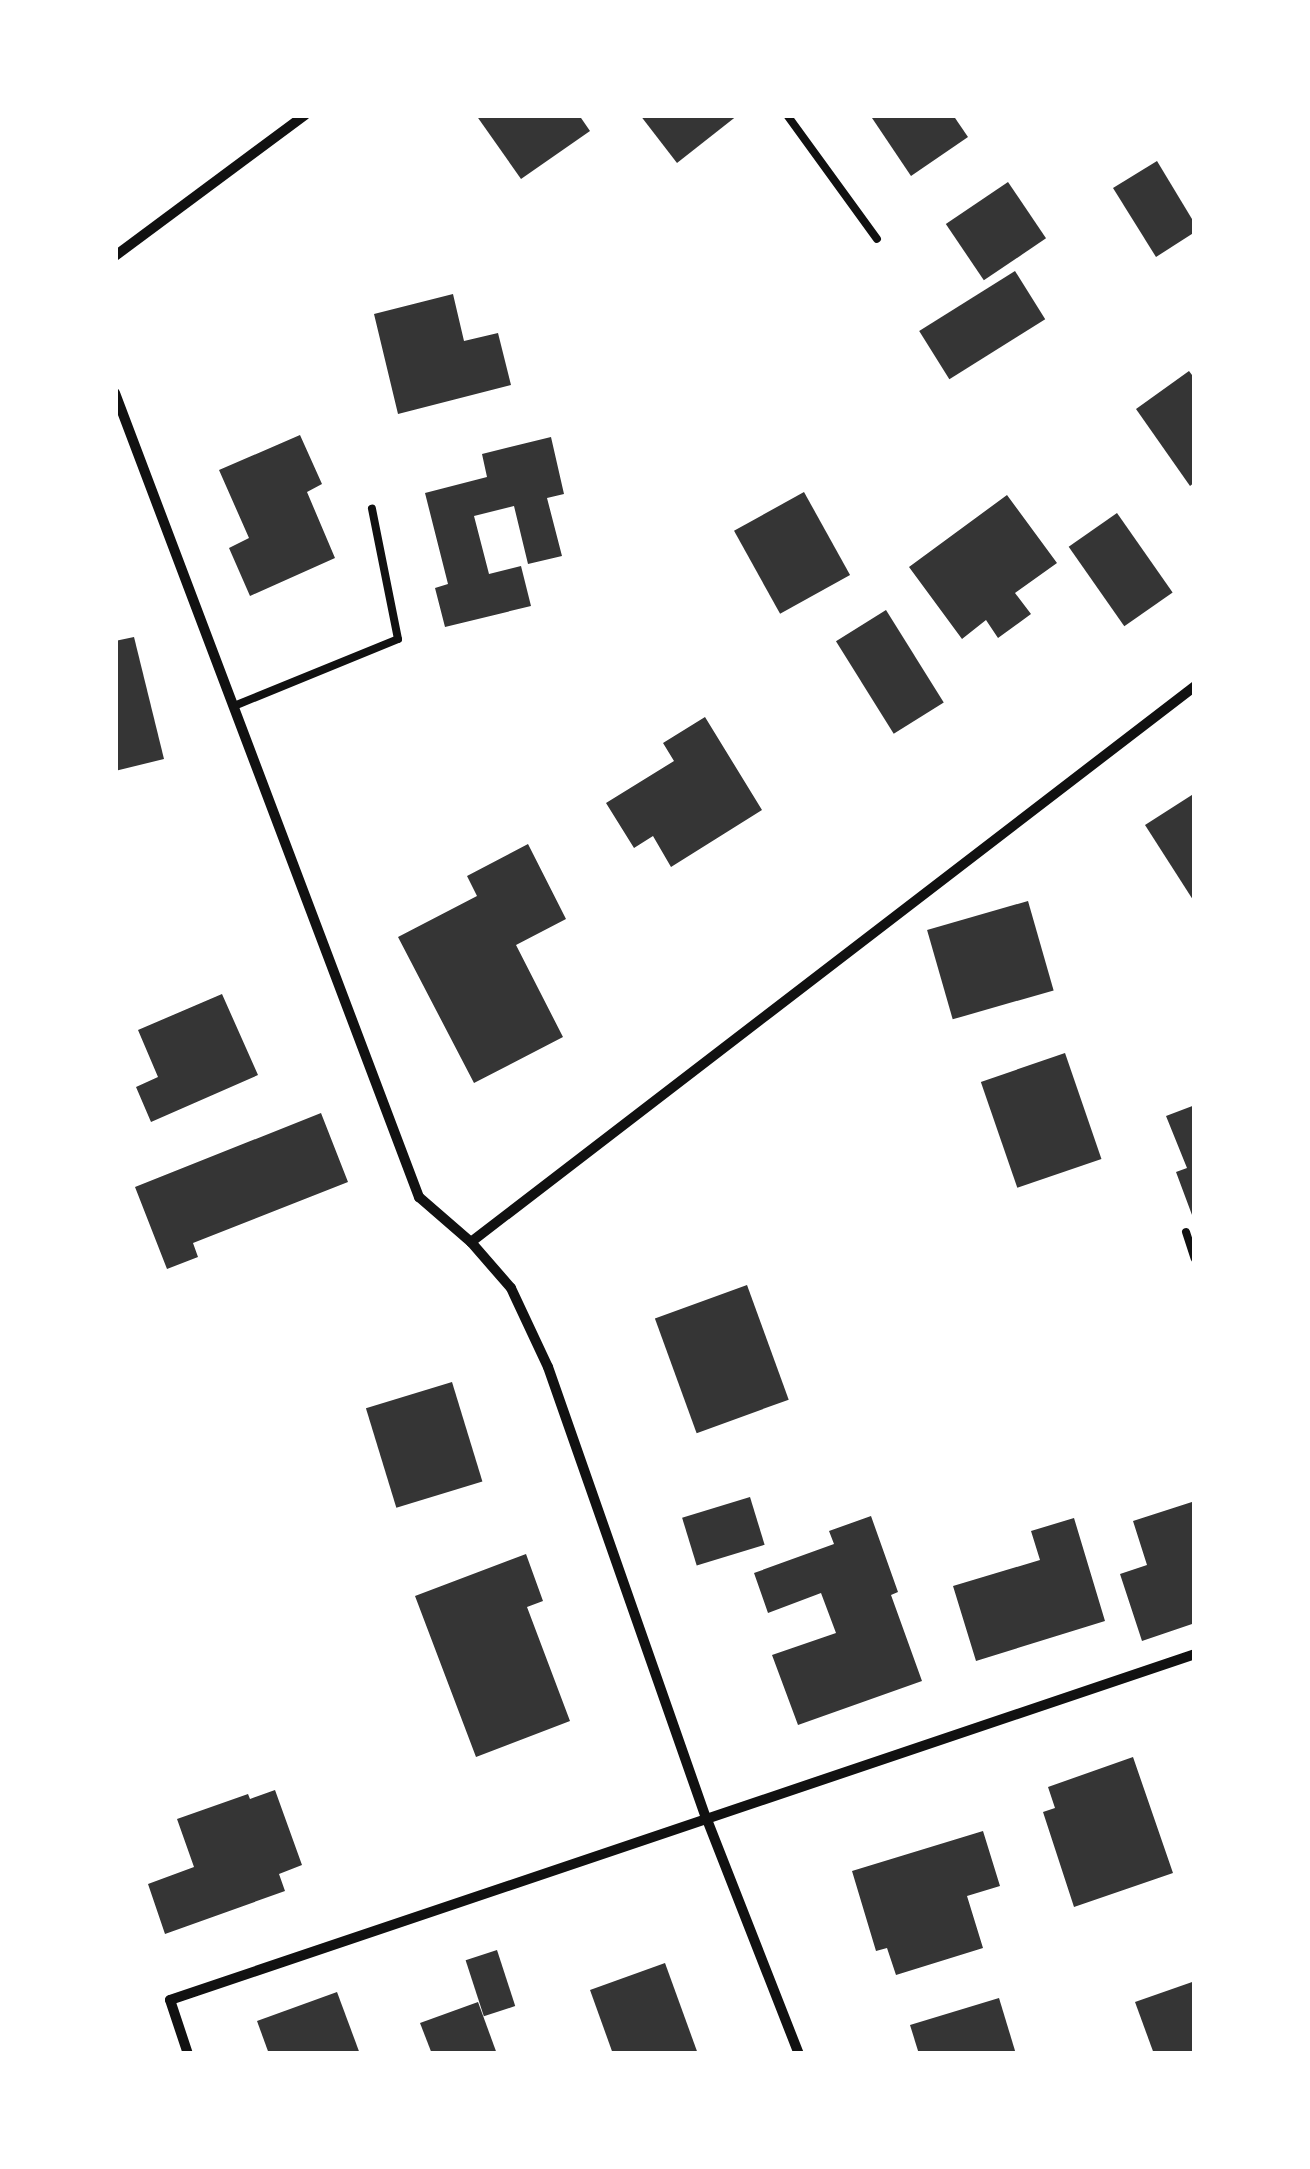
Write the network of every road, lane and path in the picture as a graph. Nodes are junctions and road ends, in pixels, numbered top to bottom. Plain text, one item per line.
1 (304, 115) edge
2 (787, 115) edge
3 (876, 239) dead end
4 (115, 256) edge
5 (115, 393) edge
6 (372, 509) dead end
7 (1195, 686) edge
8 (234, 706) junction
9 (1186, 1232) dead end
10 (471, 1242) junction
11 (1195, 1259) edge
12 (1195, 1654) edge
13 (706, 1817) junction
14 (188, 2054) edge
15 (799, 2054) edge

1 - 4 street
2 - 3 lane
5 - 8 street
6 - 8 lane
7 - 10 street
8 - 10 street
9 - 11 lane
10 - 13 street
12 - 13 street
13 - 14 street
13 - 15 street

